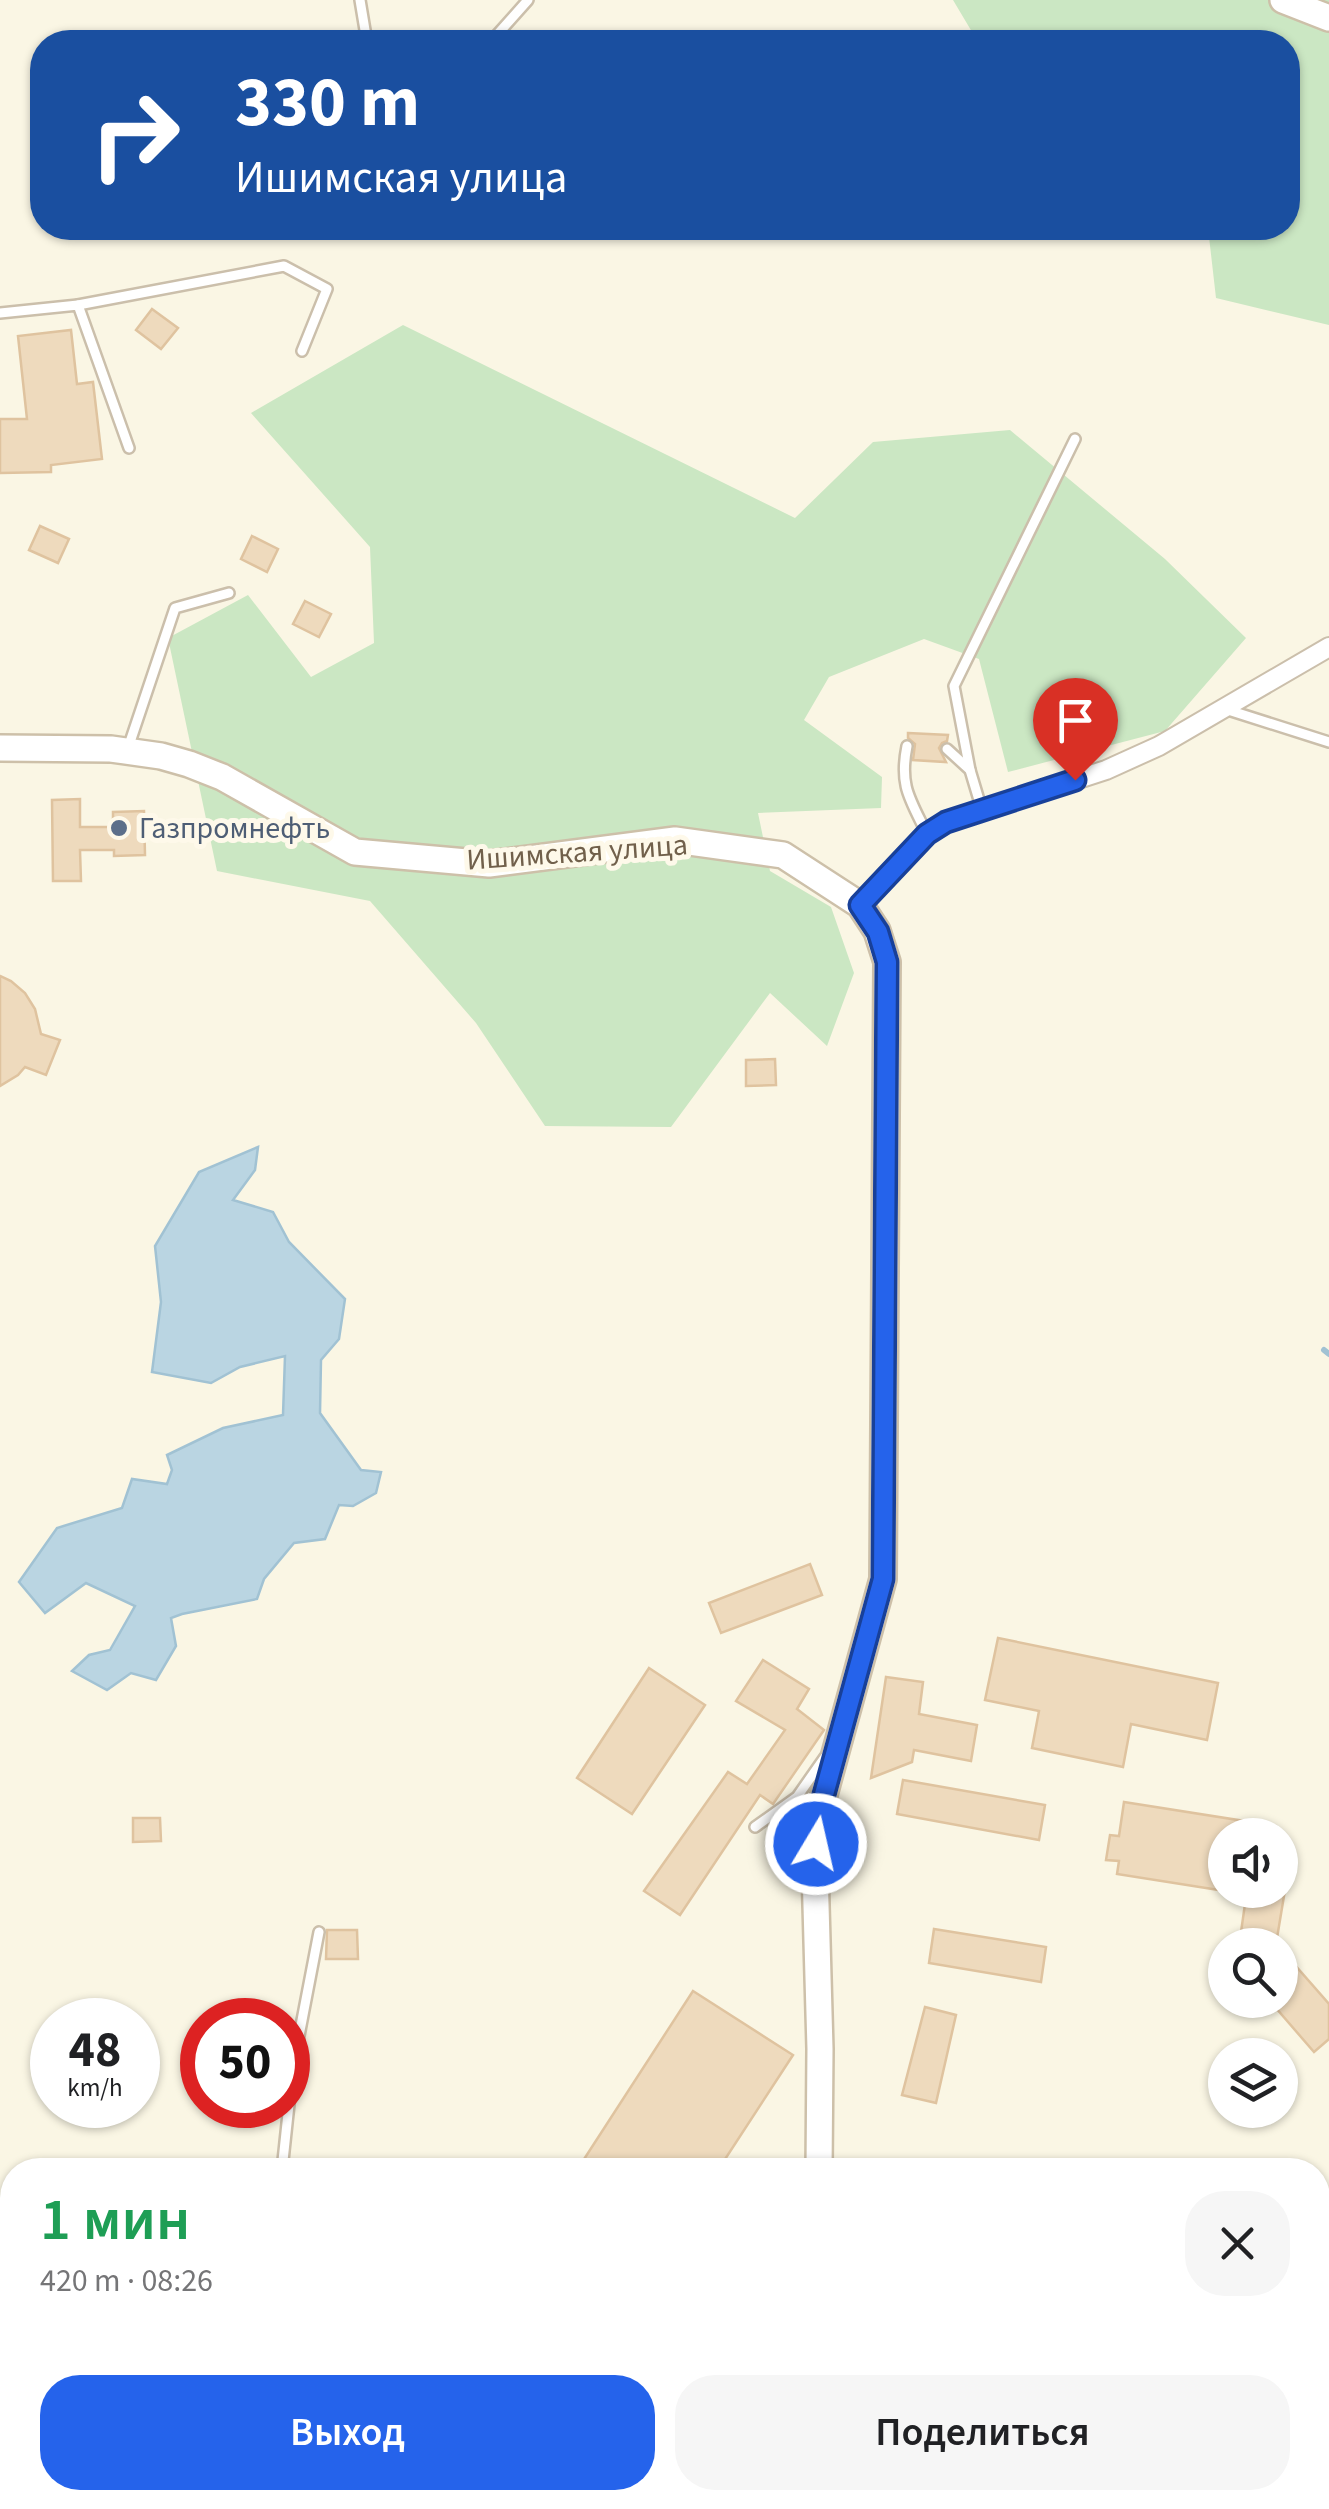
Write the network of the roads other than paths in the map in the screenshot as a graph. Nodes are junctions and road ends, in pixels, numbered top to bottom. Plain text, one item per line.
1 (360, 0) edge
2 (528, 0) edge
3 (1282, 0) edge
4 (1329, 18) edge
5 (365, 30) edge
6 (501, 30) edge
7 (78, 305) junction
8 (0, 312) edge
9 (302, 351) dead end
10 (1075, 440) dead end
11 (129, 448) dead end
12 (229, 594) dead end
13 (1329, 647) edge
14 (1223, 708) junction
15 (1329, 742) edge
16 (908, 746) dead end
17 (0, 748) edge
18 (947, 749) dead end
19 (127, 751) junction
20 (970, 770) junction
21 (983, 812) junction
22 (927, 834) junction
23 (860, 905) junction
24 (840, 1735) junction
25 (755, 1827) dead end
26 (319, 1932) dead end
27 (283, 2158) edge
28 (819, 2158) edge

1 - 5 lane
2 - 6 lane
3 - 4 main road
7 - 8 lane
7 - 9 lane
7 - 11 lane
10 - 20 lane
12 - 19 lane
13 - 14 street
14 - 15 lane
14 - 21 street
16 - 22 lane
17 - 19 main road, Ишимская улица
18 - 20 lane
19 - 23 main road, Ишимская улица
20 - 21 lane
21 - 22 street
22 - 23 street
23 - 24 main road
24 - 25 lane
24 - 28 main road
26 - 27 lane

